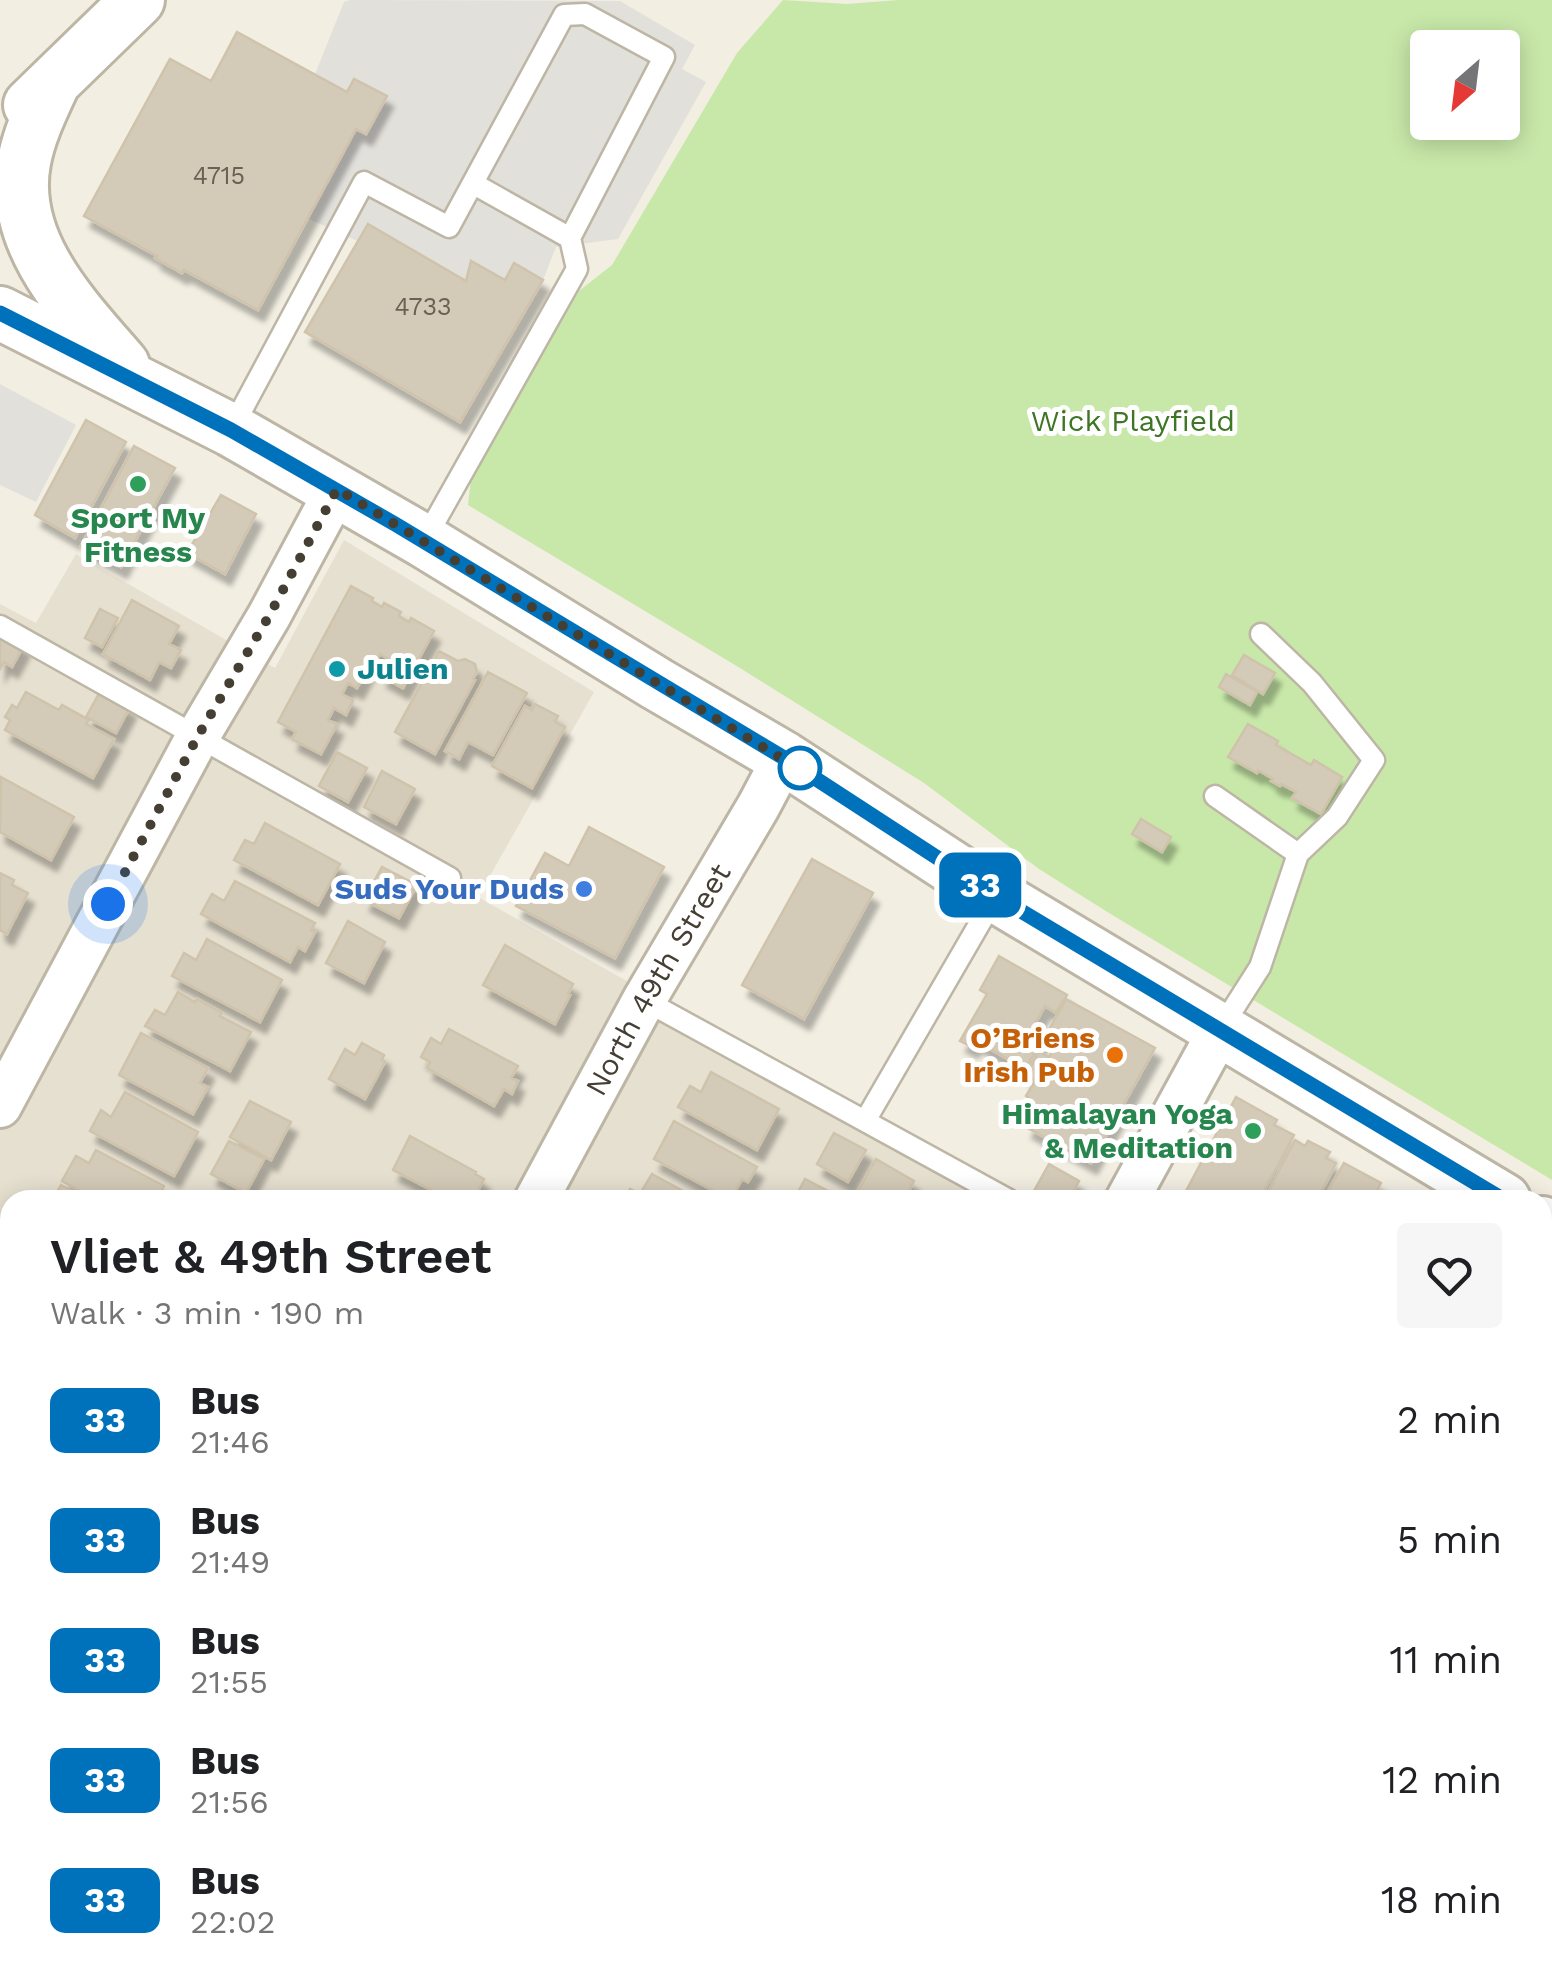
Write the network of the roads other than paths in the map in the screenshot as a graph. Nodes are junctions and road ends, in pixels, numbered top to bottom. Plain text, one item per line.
1 (138, 0) edge
2 (54, 82) junction
3 (0, 134) edge
4 (474, 184) junction
5 (570, 238) junction
6 (0, 314) edge
7 (137, 381) junction
8 (231, 430) junction
9 (337, 489) junction
10 (424, 541) junction
11 (0, 626) edge
12 (1261, 634) dead end
13 (198, 736) junction
14 (784, 758) junction
15 (1215, 796) dead end
16 (1298, 854) junction
17 (450, 878) dead end
18 (996, 896) junction
19 (644, 1000) junction
20 (1220, 1030) junction
21 (0, 1106) edge
22 (865, 1121) junction
23 (541, 1190) edge
24 (992, 1190) edge
25 (1133, 1190) edge
26 (1487, 1190) edge

1 - 2 street
2 - 3 street
2 - 7 street
4 - 5 lane
4 - 5 lane
4 - 8 lane
5 - 10 lane
6 - 7 street
7 - 8 street
8 - 9 street
9 - 10 street
9 - 13 street
10 - 14 street
11 - 13 lane
12 - 16 lane
13 - 17 lane
13 - 21 street
14 - 18 street
14 - 19 street, North 49th Street
15 - 16 lane
16 - 20 lane
18 - 20 street
18 - 22 lane
19 - 22 lane
19 - 23 street, North 49th Street
20 - 25 street
20 - 26 street
22 - 24 lane

